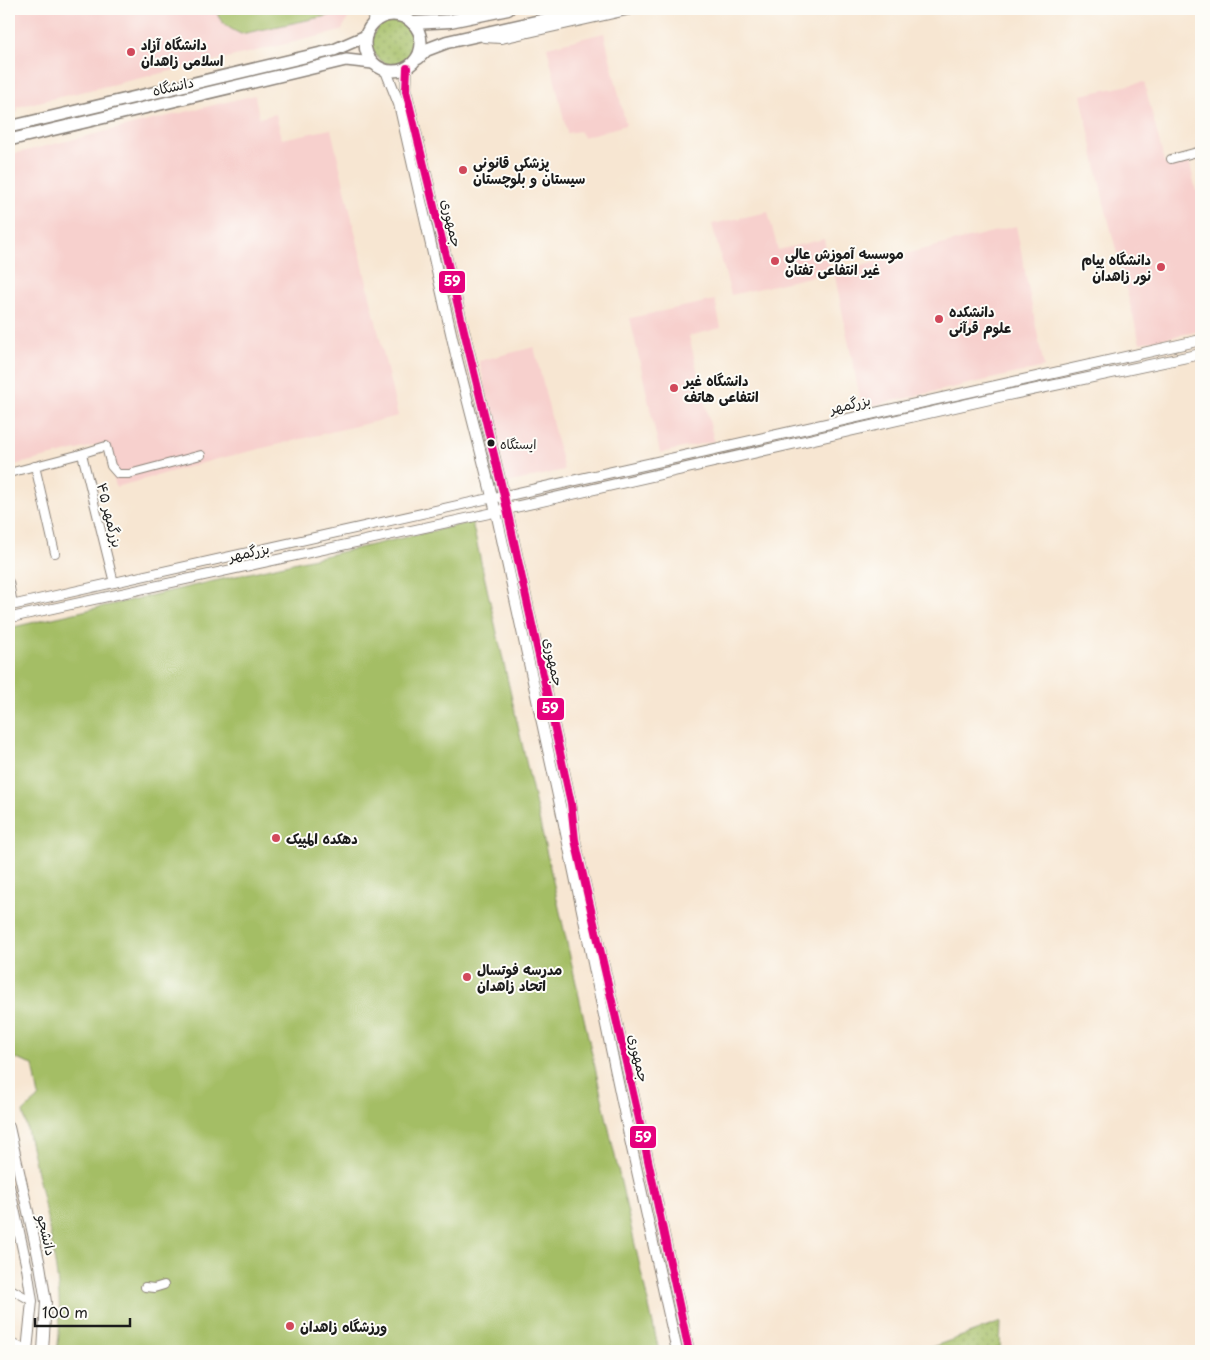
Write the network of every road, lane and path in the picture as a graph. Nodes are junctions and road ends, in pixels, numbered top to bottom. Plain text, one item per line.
1 (374, 9) edge
2 (399, 9) edge
3 (508, 9) edge
4 (594, 9) edge
5 (635, 9) edge
6 (410, 21) junction
7 (373, 23) junction
8 (366, 36) junction
9 (472, 37) junction
10 (418, 58) junction
11 (373, 63) junction
12 (407, 68) junction
13 (386, 71) junction
14 (9, 127) edge
15 (9, 140) edge
16 (1201, 151) edge
17 (1171, 159) dead end
18 (1201, 340) edge
19 (469, 352) junction
20 (456, 354) junction
21 (1201, 354) edge
22 (82, 454) junction
23 (201, 455) dead end
24 (643, 464) junction
25 (35, 466) junction
26 (9, 473) edge
27 (646, 478) junction
28 (504, 496) junction
29 (491, 498) junction
30 (507, 509) junction
31 (496, 512) junction
32 (271, 548) junction
33 (55, 553) dead end
34 (274, 560) junction
35 (9, 582) edge
36 (118, 582) junction
37 (124, 593) junction
38 (11, 606) edge
39 (9, 618) edge
40 (571, 803) junction
41 (560, 805) junction
42 (9, 1126) edge
43 (642, 1132) junction
44 (629, 1135) junction
45 (9, 1186) edge
46 (24, 1198) junction
47 (12, 1200) junction
48 (13, 1224) edge
49 (164, 1285) dead end
50 (145, 1287) dead end
51 (9, 1288) edge
52 (32, 1301) junction
53 (9, 1342) edge
54 (28, 1351) edge
55 (43, 1351) edge
56 (677, 1351) edge
57 (689, 1351) edge

1 - 7 main road
2 - 6 main road
3 - 6 highway
4 - 9 highway
5 - 9 street
6 - 7 main road
6 - 10 main road
7 - 8 main road
8 - 11 main road
8 - 14 main road, دانشگاه
9 - 10 highway
10 - 12 main road
11 - 13 main road
11 - 15 main road, دانشگاه
12 - 13 main road
12 - 19 main road, جمهوری
13 - 20 main road, جمهوری
16 - 17 street
18 - 24 main road, بزرگمهر
19 - 20 main road
19 - 28 main road, جمهوری
20 - 29 main road, جمهوری
21 - 27 main road, بزرگمهر
22 - 23 street
22 - 25 street
22 - 36 street, بزرگمهر ۴۵
24 - 27 main road
24 - 28 main road, بزرگمهر
25 - 26 street
25 - 33 street
27 - 30 main road, بزرگمهر
28 - 29 main road, بزرگمهر
28 - 30 main road, جمهوری
29 - 31 main road, جمهوری
29 - 32 street, بزرگمهر
30 - 31 main road, بزرگمهر
30 - 40 main road, جمهوری
31 - 34 street, بزرگمهر
31 - 41 main road, جمهوری
32 - 34 street
32 - 36 street, بزرگمهر
34 - 37 street, بزرگمهر
35 - 38 street
36 - 37 street
36 - 38 street, بزرگمهر
37 - 39 street, بزرگمهر
40 - 41 main road
40 - 43 main road, جمهوری
41 - 44 main road, جمهوری
42 - 46 main road, دانشجو
43 - 44 main road
43 - 57 main road, جمهوری
44 - 56 main road, جمهوری
45 - 47 main road, دانشجو
46 - 47 main road
46 - 55 main road, دانشجو
47 - 48 main road, دانشجو
48 - 52 main road, دانشجو
49 - 50 street
51 - 52 street
52 - 54 main road, دانشجو
53 - 54 street

